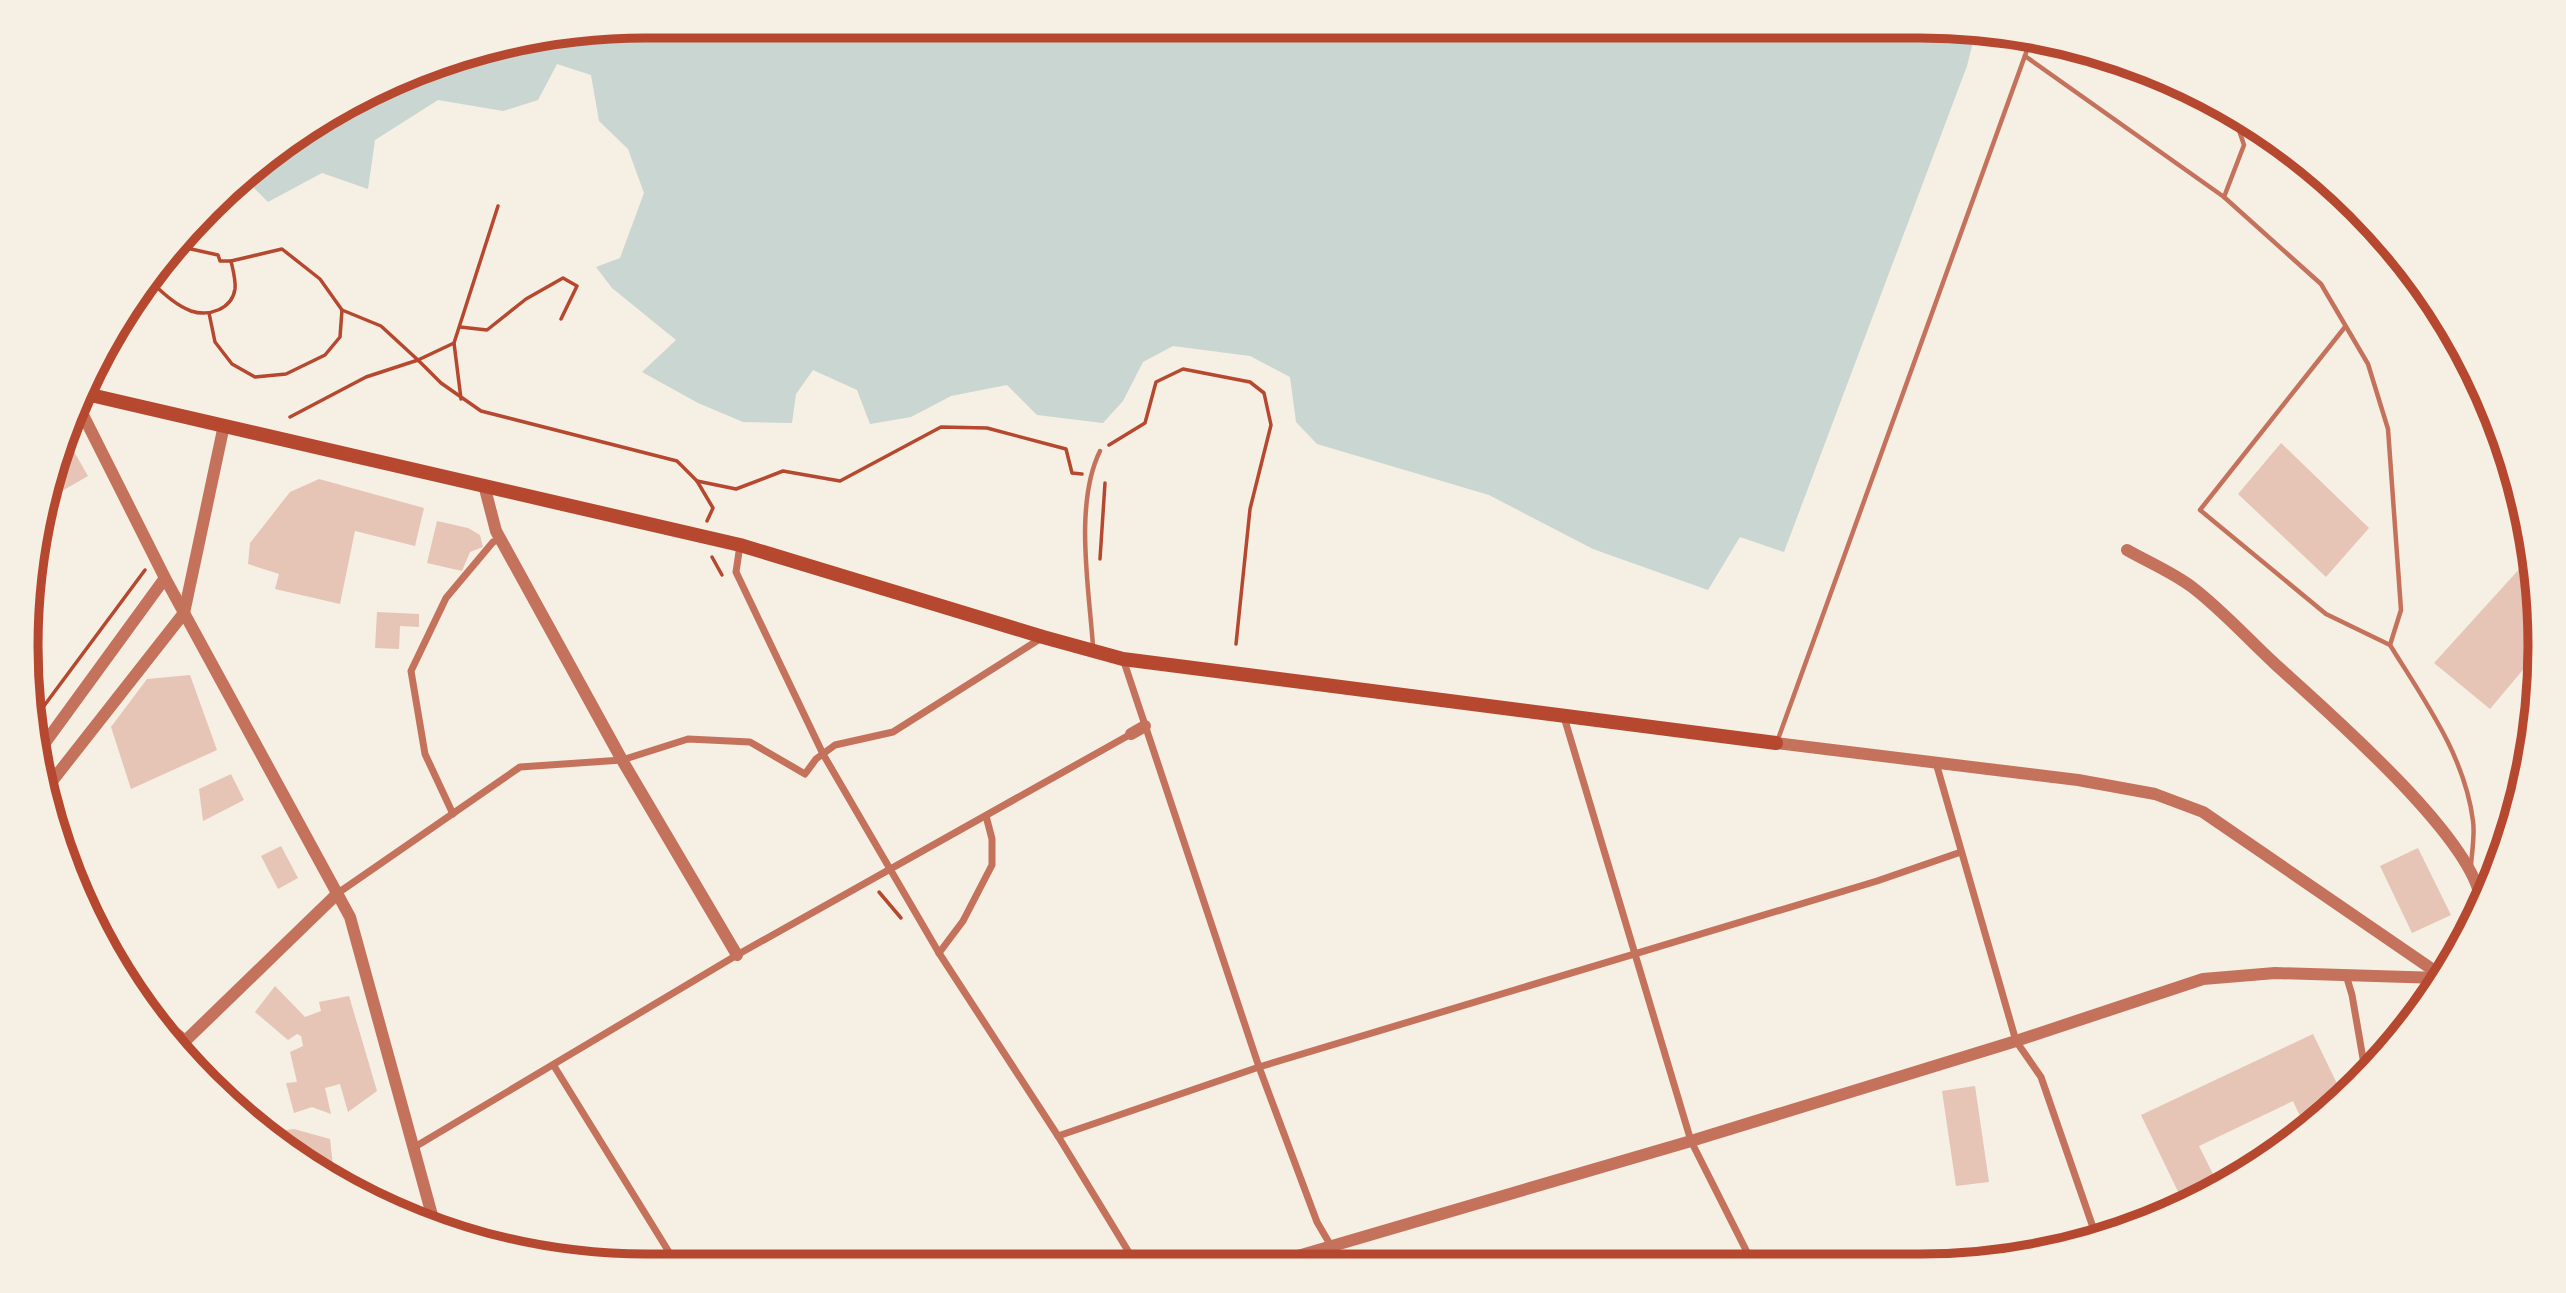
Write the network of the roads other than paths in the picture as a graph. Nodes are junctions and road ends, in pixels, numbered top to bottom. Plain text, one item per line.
1 (2028, 48) edge
2 (2025, 56) junction
3 (2239, 129) edge
4 (2224, 197) junction
5 (2346, 326) junction
6 (93, 396) edge
7 (84, 417) edge
8 (224, 425) junction
9 (1100, 451) road end
10 (484, 485) junction
11 (500, 539) junction
12 (740, 545) junction
13 (2127, 550) dead end
14 (165, 578) junction
15 (184, 613) junction
16 (1042, 637) junction
17 (2390, 645) junction
18 (1093, 651) junction
19 (1123, 659) junction
20 (1563, 716) junction
21 (1145, 726) junction
22 (1131, 734) joint
23 (46, 740) edge
24 (1776, 743) junction
25 (823, 754) junction
26 (622, 760) junction
27 (1936, 762) junction
28 (53, 779) edge
29 (453, 814) junction
30 (986, 816) junction
31 (1961, 852) junction
32 (890, 870) junction
33 (2471, 870) junction
34 (2478, 886) edge
35 (338, 893) junction
36 (939, 953) junction
37 (1634, 953) junction
38 (737, 955) junction
39 (2433, 971) edge
40 (2346, 975) junction
41 (2429, 977) edge
42 (2017, 1041) junction
43 (185, 1042) edge
44 (2363, 1061) edge
45 (554, 1066) junction
46 (1259, 1067) junction
47 (1058, 1136) junction
48 (1691, 1141) junction
49 (413, 1148) junction
50 (432, 1215) edge
51 (2096, 1228) edge
52 (1331, 1247) junction
53 (670, 1254) edge
54 (1130, 1254) edge
55 (1308, 1254) edge
56 (1336, 1254) edge
57 (1748, 1254) edge

1 - 2 lane
2 - 4 lane
2 - 24 lane
3 - 4 lane
4 - 5 lane
5 - 17 lane
5 - 17 lane
6 - 8 main road
7 - 14 street
8 - 10 main road
8 - 15 street
9 - 18 lane
10 - 11 street
10 - 12 main road
11 - 26 street
11 - 29 street
12 - 16 main road
12 - 25 street
13 - 33 street
14 - 15 street
14 - 23 street
15 - 28 street
15 - 35 street
16 - 18 main road
16 - 25 street
17 - 33 lane
18 - 19 main road
19 - 20 main road
19 - 21 street
20 - 24 main road
20 - 37 street
21 - 22 street
21 - 46 street
22 - 30 street
24 - 27 street
25 - 26 street
25 - 32 street
26 - 29 street
26 - 38 street
27 - 31 street
27 - 39 street
29 - 35 street
30 - 32 street
30 - 36 street
31 - 37 street
31 - 42 street
32 - 36 street
32 - 38 street
33 - 34 street
35 - 43 street
35 - 49 street
36 - 47 street
37 - 46 street
37 - 48 street
38 - 45 street
40 - 41 street
40 - 42 street
40 - 44 street
42 - 48 street
42 - 51 street
45 - 49 street
45 - 53 street
46 - 47 street
46 - 52 street
47 - 54 street
48 - 52 street
48 - 57 street
49 - 50 street
52 - 55 street
52 - 56 street

